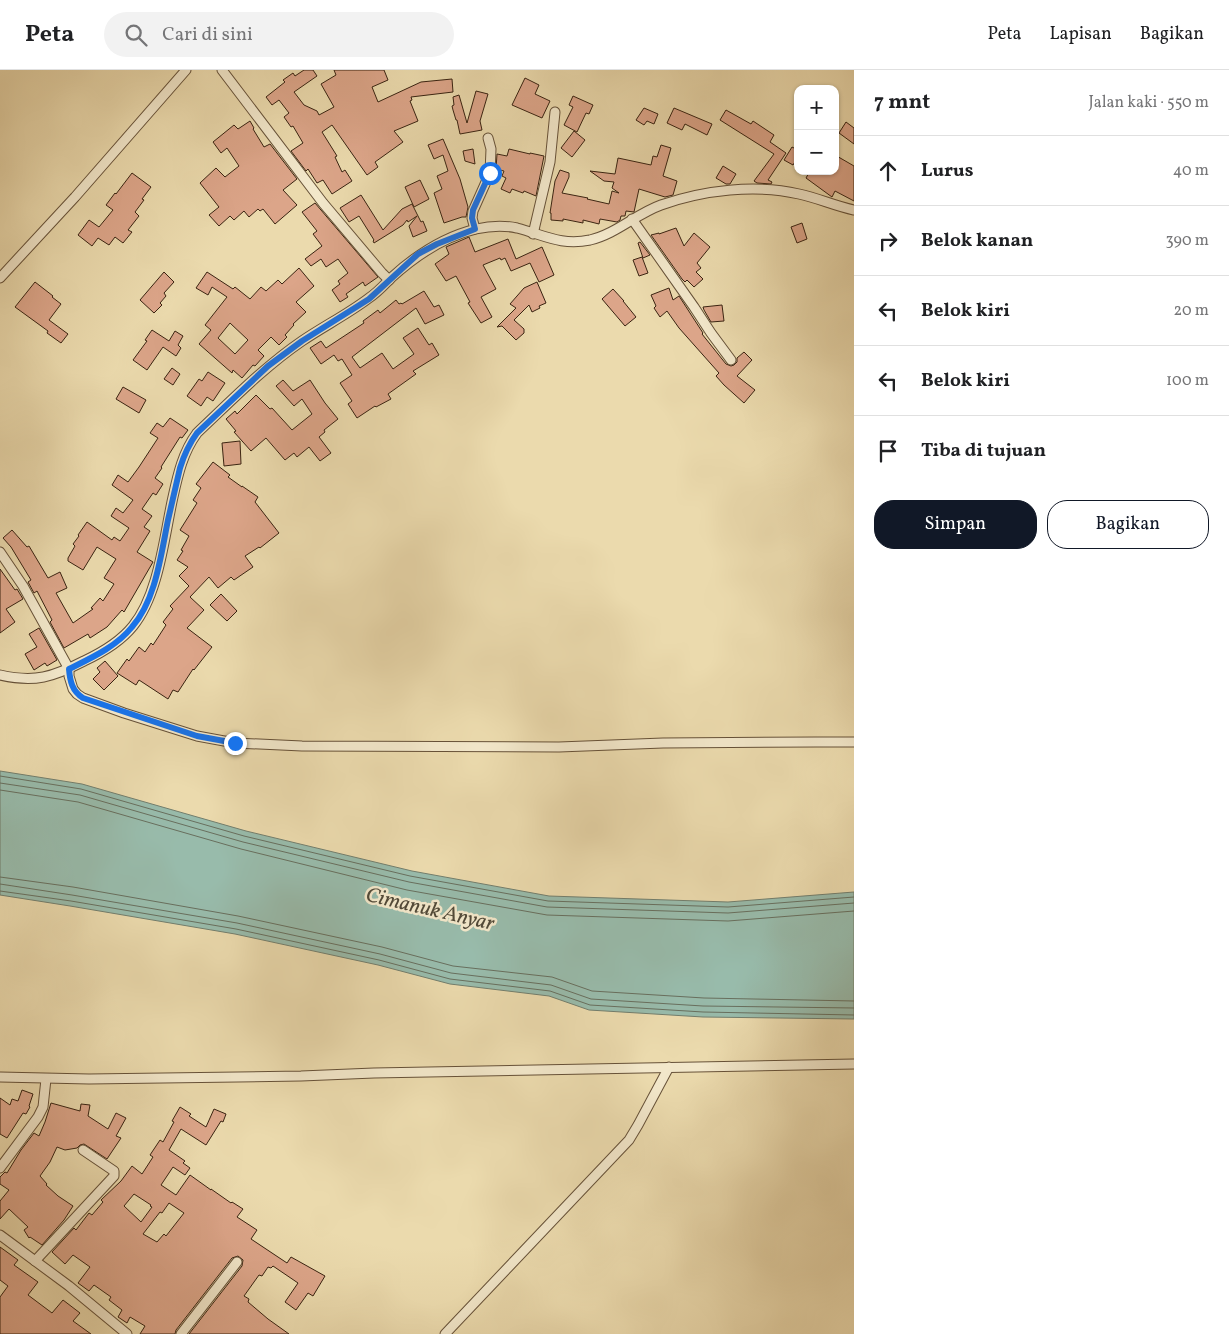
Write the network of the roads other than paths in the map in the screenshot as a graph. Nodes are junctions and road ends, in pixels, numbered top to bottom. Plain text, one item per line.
1 (186, 70) edge
2 (222, 70) edge
3 (555, 112) dead end
4 (488, 138) dead end
5 (854, 210) edge
6 (632, 219) junction
7 (475, 229) junction
8 (533, 234) junction
9 (0, 278) edge
10 (389, 280) junction
11 (730, 360) dead end
12 (0, 552) edge
13 (69, 669) junction
14 (0, 675) edge
15 (854, 742) edge
16 (854, 1064) edge
17 (669, 1067) junction
18 (0, 1077) edge
19 (46, 1079) junction
20 (83, 1150) dead end
21 (0, 1168) edge
22 (0, 1235) edge
23 (35, 1261) junction
24 (238, 1262) dead end
25 (120, 1332) edge
26 (180, 1334) edge
27 (445, 1334) edge

1 - 9 street
2 - 10 street
3 - 8 street
4 - 7 street
5 - 6 street
6 - 8 street
6 - 11 street
7 - 8 street
7 - 10 street
10 - 13 street
12 - 13 street
13 - 14 street
13 - 15 street
16 - 17 street
17 - 19 street
17 - 27 street
18 - 19 street
19 - 21 street
20 - 23 street
22 - 23 street
23 - 25 street
24 - 26 street

